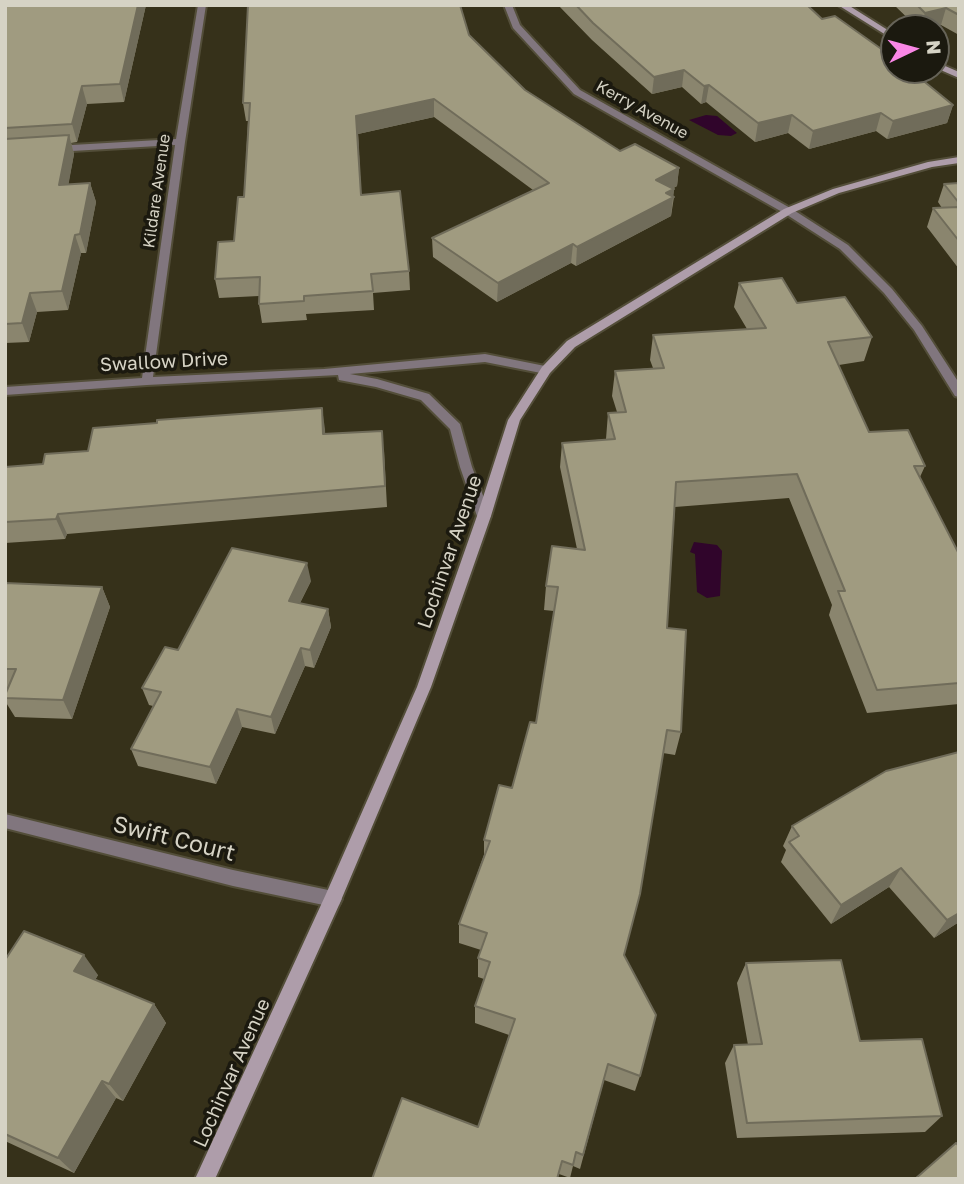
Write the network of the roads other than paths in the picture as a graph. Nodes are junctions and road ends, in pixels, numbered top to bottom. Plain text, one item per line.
1 (202, 5) edge
2 (508, 5) edge
3 (842, 5) edge
4 (880, 29) edge
5 (180, 142) junction
6 (44, 150) edge
7 (959, 160) edge
8 (788, 211) junction
9 (546, 370) junction
10 (324, 373) junction
11 (147, 381) junction
12 (5, 391) edge
13 (959, 393) edge
14 (484, 516) junction
15 (5, 821) edge
16 (332, 899) junction
17 (205, 1179) edge

1 - 5 street, Kildare Avenue
2 - 8 street, Kerry Avenue
3 - 4 street
5 - 6 street
5 - 11 street, Kildare Avenue
7 - 8 street, Lochinvar Avenue
8 - 9 street, Lochinvar Avenue
8 - 13 street, Kerry Avenue
9 - 10 street, Swallow Drive
9 - 14 street, Lochinvar Avenue
10 - 11 street, Swallow Drive
10 - 14 street, Swallow Drive
11 - 12 street, Swallow Drive
14 - 16 street, Lochinvar Avenue
15 - 16 street, Swift Court
16 - 17 street, Lochinvar Avenue

